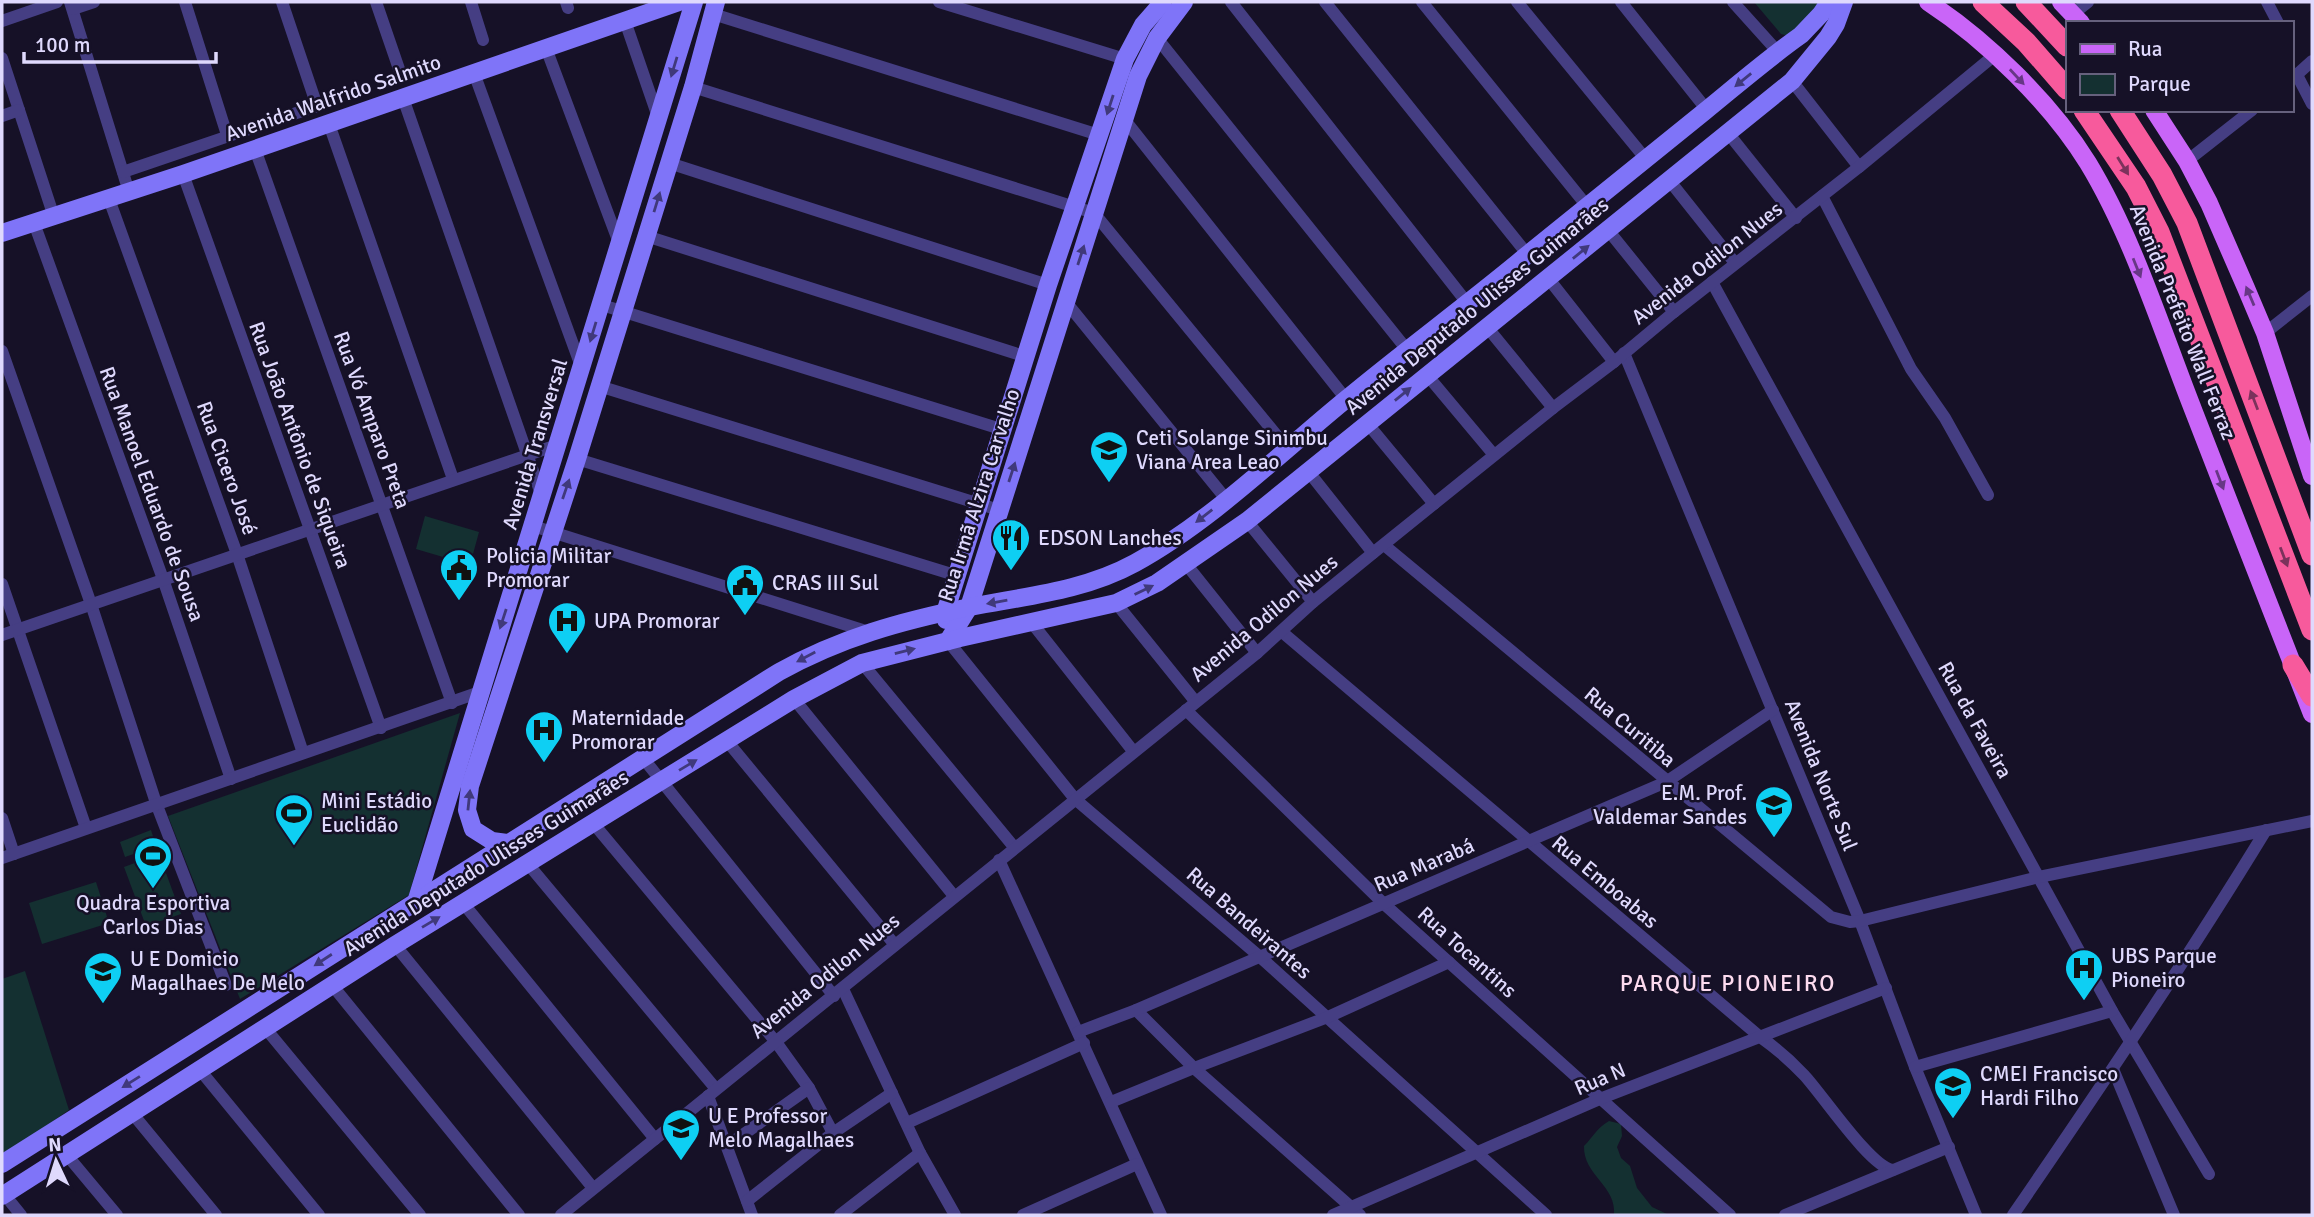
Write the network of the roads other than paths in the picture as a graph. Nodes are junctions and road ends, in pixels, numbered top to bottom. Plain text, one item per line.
1 (57, 2) edge
2 (94, 2) edge
3 (185, 2) edge
4 (282, 2) edge
5 (376, 2) edge
6 (471, 2) edge
7 (679, 2) edge
8 (694, 2) edge
9 (939, 2) edge
10 (1163, 2) edge
11 (1184, 2) edge
12 (1231, 2) edge
13 (1325, 2) edge
14 (1422, 2) edge
15 (1517, 2) edge
16 (1621, 2) edge
17 (1733, 2) edge
18 (1829, 2) edge
19 (1844, 2) edge
20 (1928, 2) edge
21 (1983, 2) edge
22 (2026, 2) edge
23 (2088, 2) edge
24 (2267, 2) edge
25 (72, 5) edge
26 (715, 8) edge
27 (2072, 13) edge
28 (2, 21) edge
29 (625, 21) junction
30 (2277, 21) edge
31 (1801, 35) junction
32 (1157, 38) junction
33 (483, 40) dead end
34 (2066, 45) edge
35 (546, 48) junction
36 (1778, 52) junction
37 (1996, 54) junction
38 (1814, 57) junction
39 (2, 58) edge
40 (1125, 59) junction
41 (2312, 61) edge
42 (399, 69) dead end
43 (474, 73) junction
44 (2294, 78) edge
45 (1792, 81) junction
46 (693, 87) junction
47 (2066, 88) edge
48 (402, 98) junction
49 (2312, 104) edge
50 (19, 110) junction
51 (1707, 110) junction
52 (2085, 112) edge
53 (2121, 112) edge
54 (2155, 112) edge
55 (2249, 112) edge
56 (2, 116) edge
57 (658, 117) junction
58 (1124, 119) junction
59 (329, 124) junction
60 (1728, 133) junction
61 (228, 135) junction
62 (1099, 135) junction
63 (255, 149) junction
64 (1645, 158) junction
65 (2187, 161) junction
66 (669, 163) junction
67 (1859, 167) junction
68 (123, 173) junction
69 (183, 174) junction
70 (1670, 180) junction
71 (129, 192) junction
72 (1822, 196) junction
73 (109, 199) junction
74 (1587, 206) junction
75 (1074, 208) junction
76 (1094, 213) junction
77 (54, 217) junction
78 (1796, 218) junction
79 (34, 223) junction
80 (1608, 230) junction
81 (2, 233) edge
82 (646, 236) junction
83 (619, 243) junction
84 (1528, 255) junction
85 (1735, 263) junction
86 (1548, 278) junction
87 (1712, 282) junction
88 (1048, 285) junction
89 (2312, 296) edge
90 (1066, 302) junction
91 (1468, 304) junction
92 (602, 305) junction
93 (623, 311) junction
94 (1674, 312) junction
95 (1487, 327) junction
96 (2265, 333) junction
97 (2, 351) edge
98 (1408, 351) junction
99 (1619, 357) junction
100 (1027, 358) junction
101 (582, 369) junction
102 (1427, 375) junction
103 (599, 386) junction
104 (1346, 399) junction
105 (1553, 408) junction
106 (1317, 424) junction
107 (1367, 424) junction
108 (1004, 430) junction
109 (556, 445) junction
110 (1338, 447) junction
111 (1287, 448) junction
112 (529, 453) junction
113 (1494, 455) junction
114 (577, 459) junction
115 (1308, 471) junction
116 (2312, 477) edge
117 (453, 479) junction
118 (542, 494) junction
119 (1988, 495) dead end
120 (1226, 499) junction
121 (382, 504) junction
122 (981, 504) junction
123 (1434, 504) junction
124 (999, 510) junction
125 (1247, 521) junction
126 (533, 526) junction
127 (310, 528) junction
128 (552, 532) junction
129 (1378, 549) junction
130 (237, 554) junction
131 (2312, 555) edge
132 (1186, 564) junction
133 (958, 576) junction
134 (163, 579) junction
135 (2, 584) edge
136 (1313, 602) junction
137 (1116, 603) junction
138 (91, 604) junction
139 (969, 607) junction
140 (945, 613) junction
141 (1032, 624) junction
142 (18, 630) junction
143 (2312, 630) edge
144 (869, 632) junction
145 (1282, 632) junction
146 (2, 635) edge
147 (948, 641) junction
148 (1257, 653) junction
149 (862, 663) junction
150 (2293, 664) junction
151 (480, 692) junction
152 (2312, 696) edge
153 (794, 699) junction
154 (452, 704) junction
155 (1190, 706) junction
156 (1773, 710) junction
157 (2312, 714) edge
158 (381, 728) junction
159 (727, 741) junction
160 (1133, 751) junction
161 (303, 753) junction
162 (643, 758) junction
163 (231, 779) junction
164 (661, 781) junction
165 (1667, 782) junction
166 (597, 788) junction
167 (1075, 799) junction
168 (156, 803) junction
169 (613, 810) junction
170 (2, 818) edge
171 (2312, 821) edge
172 (593, 823) junction
173 (86, 828) junction
174 (2266, 830) junction
175 (1527, 841) junction
176 (507, 843) junction
177 (1014, 847) junction
178 (8, 856) edge
179 (999, 860) junction
180 (528, 864) junction
181 (2039, 877) junction
182 (954, 895) junction
183 (417, 899) junction
184 (463, 903) junction
185 (1383, 903) junction
186 (1860, 921) junction
187 (395, 945) junction
188 (895, 945) junction
189 (1259, 956) junction
190 (1449, 962) junction
191 (226, 985) dead end
192 (332, 985) junction
193 (1886, 988) junction
194 (839, 992) junction
195 (1136, 1010) junction
196 (2112, 1011) junction
197 (1328, 1017) junction
198 (219, 1027) junction
199 (266, 1029) junction
200 (1759, 1036) junction
201 (1081, 1037) junction
202 (776, 1042) junction
203 (2132, 1042) junction
204 (233, 1048) junction
205 (1194, 1068) junction
206 (1915, 1068) junction
207 (2113, 1069) junction
208 (200, 1070) junction
209 (809, 1088) junction
210 (712, 1093) junction
211 (892, 1093) junction
212 (1602, 1098) junction
213 (1111, 1102) junction
214 (132, 1113) junction
215 (907, 1123) junction
216 (833, 1133) junction
217 (655, 1139) junction
218 (727, 1146) junction
219 (1949, 1147) junction
220 (920, 1153) junction
221 (66, 1154) junction
222 (1477, 1154) junction
223 (2, 1164) edge
224 (1137, 1164) junction
225 (1893, 1170) junction
226 (2209, 1174) dead end
227 (593, 1188) junction
228 (3, 1195) edge
229 (747, 1201) junction
230 (1356, 1212) edge
231 (1032, 1213) edge
232 (21, 1215) edge
233 (117, 1215) edge
234 (216, 1215) edge
235 (319, 1215) edge
236 (420, 1215) edge
237 (519, 1215) edge
238 (561, 1215) edge
239 (752, 1215) edge
240 (841, 1215) edge
241 (953, 1215) edge
242 (1161, 1215) edge
243 (1333, 1215) edge
244 (1546, 1215) edge
245 (1730, 1215) edge
246 (1785, 1215) edge
247 (1976, 1215) edge
248 (2013, 1215) edge
249 (2175, 1215) edge

1 - 28 street
2 - 25 street
3 - 61 street
4 - 61 street
5 - 42 street
6 - 33 street
7 - 29 street, Avenida Walfrido Salmito
8 -> 57 street, Avenida Transversal
9 - 40 street
10 - 40 street, Rua Irmã Alzira Carvalho
11 - 32 street, Rua Irmã Alzira Carvalho
12 - 91 street
13 - 84 street
14 - 74 street
15 - 64 street
16 - 51 street
17 - 36 street
18 - 31 street, Avenida Deputado Ulisses Guimarães
19 - 38 street, Avenida Deputado Ulisses Guimarães
20 - 37 main road, Avenida Prefeito Wall Ferraz
21 - 47 highway
22 - 34 highway
23 - 27 street
24 - 30 street
25 - 68 street
26 - 46 street, Avenida Transversal
26 - 62 street
29 - 35 street, Avenida Walfrido Salmito
29 - 57 street
31 - 36 street, Avenida Deputado Ulisses Guimarães
31 - 38 street
32 - 58 street, Rua Irmã Alzira Carvalho
32 - 98 street
35 - 43 street, Avenida Walfrido Salmito
35 - 83 street
36 -> 51 street, Avenida Deputado Ulisses Guimarães
37 - 67 street, Avenida Odilon Nues
37 -> 150 main road, Avenida Prefeito Wall Ferraz
38 - 45 street, Avenida Deputado Ulisses Guimarães
39 - 50 street
40 -> 62 street, Rua Irmã Alzira Carvalho
41 - 44 street
43 - 48 street, Avenida Walfrido Salmito
43 - 101 street
44 - 49 street
45 - 60 street, Avenida Deputado Ulisses Guimarães
45 - 67 street
46 - 66 street, Avenida Transversal
46 - 75 street
48 - 59 street, Avenida Walfrido Salmito
48 - 112 street
50 - 56 street
50 - 77 street
51 - 64 street, Avenida Deputado Ulisses Guimarães
52 -> 143 highway, Avenida Prefeito Wall Ferraz
131 -> 53 highway, Avenida Prefeito Wall Ferraz
54 - 65 main road
55 - 65 street
57 - 83 street, Avenida Transversal
58 - 76 street, Rua Irmã Alzira Carvalho
58 - 104 street
59 - 63 street, Avenida Walfrido Salmito
59 - 117 street
60 - 70 street, Avenida Deputado Ulisses Guimarães
60 - 78 street
61 - 68 street
62 - 75 street, Rua Irmã Alzira Carvalho
63 - 69 street, Avenida Walfrido Salmito
63 - 121 street, Rua Vó Amparo Preta
64 - 74 street, Avenida Deputado Ulisses Guimarães
96 -> 65 main road
82 -> 66 street, Avenida Transversal
66 - 88 street
67 - 72 street, Avenida Odilon Nues
68 - 71 street
69 - 71 street, Avenida Walfrido Salmito
69 - 127 street, Rua João Antônio de Siqueira
70 - 80 street, Avenida Deputado Ulisses Guimarães
70 - 85 street
71 - 73 street, Avenida Walfrido Salmito
72 - 78 street, Avenida Odilon Nues
72 - 119 street
73 - 77 street, Avenida Walfrido Salmito
73 - 130 street, Rua Cicero José
74 - 84 street, Avenida Deputado Ulisses Guimarães
75 - 76 street
75 - 88 street, Rua Irmã Alzira Carvalho
90 -> 76 street, Rua Irmã Alzira Carvalho
76 - 111 street
77 - 79 street, Avenida Walfrido Salmito
78 - 85 street, Avenida Odilon Nues
79 - 81 street, Avenida Walfrido Salmito
79 - 134 street, Rua Manoel Eduardo de Sousa
86 -> 80 street, Avenida Deputado Ulisses Guimarães
80 - 94 street
82 - 93 street, Avenida Transversal
82 - 100 street
83 - 92 street, Avenida Transversal
84 - 91 street, Avenida Deputado Ulisses Guimarães
85 - 87 street, Avenida Odilon Nues
86 - 95 street, Avenida Deputado Ulisses Guimarães
86 - 99 street, Avenida Norte Sul
87 - 94 street, Avenida Odilon Nues
87 - 181 street, Rua da Faveira
88 - 100 street, Rua Irmã Alzira Carvalho
89 - 96 street
90 - 120 street
124 -> 90 street, Rua Irmã Alzira Carvalho
91 - 98 street, Avenida Deputado Ulisses Guimarães
92 - 93 street
92 -> 101 street, Avenida Transversal
93 - 103 street, Avenida Transversal
93 - 108 street
94 - 99 street, Avenida Odilon Nues
95 - 102 street, Avenida Deputado Ulisses Guimarães
95 - 105 street
96 - 116 main road
97 - 138 street
98 - 104 street, Avenida Deputado Ulisses Guimarães
99 - 105 street, Avenida Odilon Nues
99 - 156 street, Avenida Norte Sul
100 - 108 street, Rua Irmã Alzira Carvalho
101 - 109 street, Avenida Transversal
107 -> 102 street, Avenida Deputado Ulisses Guimarães
102 - 113 street
103 - 114 street, Avenida Transversal
103 - 122 street
104 - 106 street, Avenida Deputado Ulisses Guimarães
105 - 113 street, Avenida Odilon Nues
106 - 110 street
106 - 111 street, Avenida Deputado Ulisses Guimarães
107 - 110 street, Avenida Deputado Ulisses Guimarães
107 - 123 street
108 - 122 street, Rua Irmã Alzira Carvalho
109 - 112 street
109 - 118 street, Avenida Transversal
110 - 115 street, Avenida Deputado Ulisses Guimarães
111 - 120 street, Avenida Deputado Ulisses Guimarães
112 - 117 street
112 - 118 street
113 - 123 street, Avenida Odilon Nues
128 -> 114 street, Avenida Transversal
114 - 133 street
115 - 125 street, Avenida Deputado Ulisses Guimarães
115 - 129 street, Rua Curitiba
117 - 121 street
118 - 126 street, Avenida Transversal
120 -> 139 street, Avenida Deputado Ulisses Guimarães
121 - 127 street
121 - 154 street, Rua Vó Amparo Preta
122 - 124 street
122 - 133 street, Rua Irmã Alzira Carvalho
123 - 129 street, Avenida Odilon Nues
124 - 139 street, Rua Irmã Alzira Carvalho
125 - 132 street, Avenida Deputado Ulisses Guimarães
125 - 136 street
126 - 128 street
126 -> 151 street, Avenida Transversal
127 - 130 street
127 - 158 street, Rua João Antônio de Siqueira
128 - 144 street
176 -> 128 street, Avenida Transversal
129 - 136 street, Avenida Odilon Nues
129 - 165 street, Rua Curitiba
130 - 134 street
130 - 161 street, Rua Cicero José
137 -> 132 street, Avenida Deputado Ulisses Guimarães
132 - 148 street
133 - 140 street, Rua Irmã Alzira Carvalho
134 - 138 street
134 - 163 street, Rua Manoel Eduardo de Sousa
135 - 142 street
136 - 145 street, Avenida Odilon Nues
137 - 141 street, Avenida Deputado Ulisses Guimarães
137 - 155 street, Rua Tocantins
138 - 142 street
138 - 168 street
139 - 140 street, Avenida Deputado Ulisses Guimarães
139 - 147 street, Rua Irmã Alzira Carvalho
140 - 144 street, Avenida Deputado Ulisses Guimarães
140 - 147 street, Rua Irmã Alzira Carvalho
141 - 147 street, Avenida Deputado Ulisses Guimarães
141 - 160 street
142 - 146 street
142 - 173 street
144 -> 162 street, Avenida Deputado Ulisses Guimarães
145 - 148 street, Avenida Odilon Nues
145 - 175 street, Rua Emboabas
149 -> 147 street, Avenida Deputado Ulisses Guimarães
147 - 167 street, Rua Bandeirantes
148 - 155 street, Avenida Odilon Nues
149 - 153 street, Avenida Deputado Ulisses Guimarães
149 - 177 street
150 - 152 highway
150 - 157 main road, Avenida Prefeito Wall Ferraz
151 - 154 street
151 - 183 street, Avenida Transversal
153 - 159 street, Avenida Deputado Ulisses Guimarães
153 - 182 street
154 - 158 street
155 - 160 street, Avenida Odilon Nues
155 - 185 street, Rua Tocantins
156 - 165 street, Rua Marabá
156 - 186 street, Avenida Norte Sul
158 - 161 street
164 -> 159 street, Avenida Deputado Ulisses Guimarães
159 - 188 street
160 - 167 street, Avenida Odilon Nues
161 - 163 street
162 - 164 street
162 - 166 street, Avenida Deputado Ulisses Guimarães
163 - 168 street
164 - 169 street, Avenida Deputado Ulisses Guimarães
164 - 194 street
165 - 175 street, Rua Marabá
165 - 186 street, Rua Curitiba
166 - 169 street
166 - 176 street, Avenida Deputado Ulisses Guimarães
167 - 177 street, Avenida Odilon Nues
167 - 189 street, Rua Bandeirantes
168 - 173 street
168 - 191 street
169 - 172 street, Avenida Deputado Ulisses Guimarães
170 - 178 street
171 - 174 street
172 - 180 street, Avenida Deputado Ulisses Guimarães
172 - 202 street
173 - 178 street
174 - 181 street
174 - 203 street
175 - 185 street, Rua Marabá
175 - 200 street, Rua Emboabas
176 - 183 street, Avenida Deputado Ulisses Guimarães
177 - 179 street, Avenida Odilon Nues
179 - 182 street, Avenida Odilon Nues
179 - 201 street
180 - 184 street, Avenida Deputado Ulisses Guimarães
180 - 210 street
181 - 186 street
181 - 196 street, Rua da Faveira
182 - 188 street, Avenida Odilon Nues
183 -> 198 street, Avenida Deputado Ulisses Guimarães
187 -> 184 street, Avenida Deputado Ulisses Guimarães
184 - 217 street
185 - 189 street, Rua Marabá
185 - 190 street, Rua Tocantins
186 - 193 street, Avenida Norte Sul
187 - 192 street, Avenida Deputado Ulisses Guimarães
187 - 227 street
188 - 194 street, Avenida Odilon Nues
189 - 195 street, Rua Marabá
189 - 197 street, Rua Bandeirantes
190 - 197 street
190 - 212 street, Rua Tocantins
192 - 199 street, Avenida Deputado Ulisses Guimarães
192 - 237 street
193 - 200 street, Rua N
193 - 206 street, Avenida Norte Sul
194 - 202 street, Avenida Odilon Nues
194 - 211 street
195 - 201 street, Rua Marabá
195 - 205 street
196 - 203 street, Rua da Faveira
196 - 206 street
197 - 205 street
197 - 222 street, Rua Bandeirantes
198 - 204 street
198 -> 223 street, Avenida Deputado Ulisses Guimarães
199 - 204 street, Avenida Deputado Ulisses Guimarães
199 - 236 street
200 - 212 street, Rua N
200 - 225 street, Rua Emboabas
201 - 213 street
201 - 215 street, Rua Marabá
202 - 209 street
202 - 210 street, Avenida Odilon Nues
203 - 207 street
203 - 226 street, Rua da Faveira
204 - 208 street, Avenida Deputado Ulisses Guimarães
205 - 213 street
205 - 230 street
206 - 219 street, Avenida Norte Sul
207 - 248 street
207 - 249 street
208 - 214 street, Avenida Deputado Ulisses Guimarães
208 - 235 street
209 - 216 street
209 - 218 street
210 - 217 street, Avenida Odilon Nues
210 - 218 street
211 - 215 street
211 - 216 street
212 - 222 street, Rua N
212 - 245 street, Rua Tocantins
213 - 224 street
214 - 221 street, Avenida Deputado Ulisses Guimarães
214 - 234 street
215 - 220 street
216 - 229 street
217 - 227 street, Avenida Odilon Nues
218 - 229 street
219 - 225 street
219 - 247 street, Avenida Norte Sul
220 - 240 street
220 - 241 street
221 - 228 street, Avenida Deputado Ulisses Guimarães
221 - 233 street
222 - 230 street, Rua N
222 - 244 street, Rua Bandeirantes
224 - 231 street
224 - 242 street
225 - 246 street
227 - 238 street, Avenida Odilon Nues
228 - 232 street
229 - 239 street
230 - 243 street, Rua N

